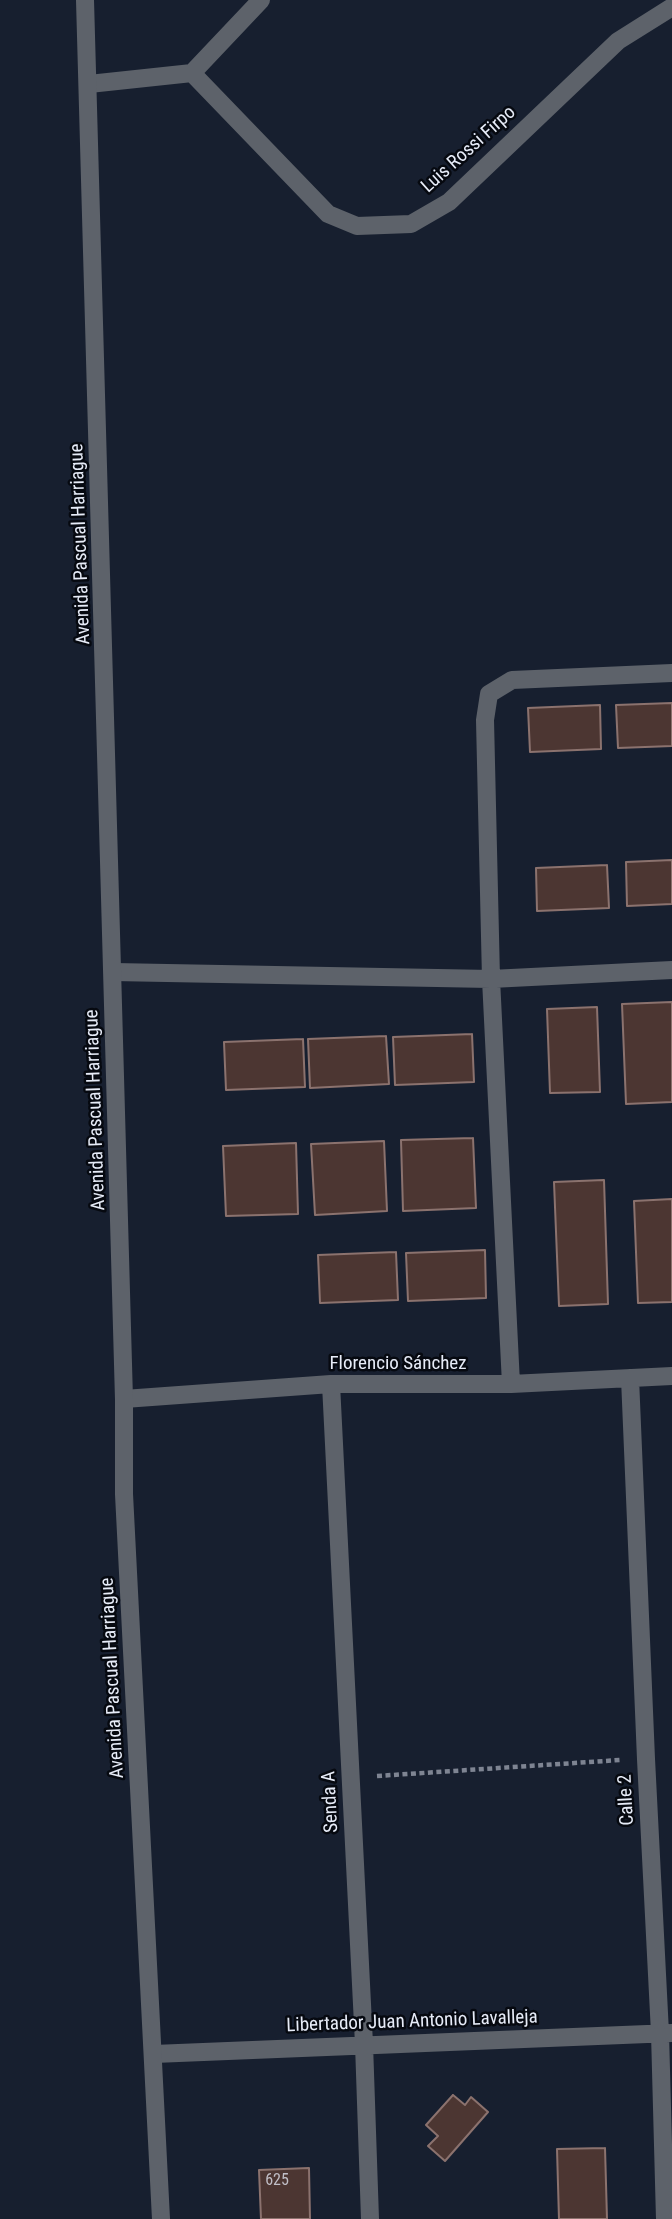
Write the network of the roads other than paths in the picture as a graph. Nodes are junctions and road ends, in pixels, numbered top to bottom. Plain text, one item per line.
1 (85, 0) edge
2 (261, 0) edge
3 (672, 7) edge
4 (192, 73) junction
5 (89, 85) junction
6 (672, 673) edge
7 (672, 970) edge
8 (113, 972) junction
9 (491, 979) junction
10 (672, 1376) edge
11 (630, 1378) junction
12 (331, 1384) junction
13 (511, 1384) junction
14 (124, 1399) junction
15 (666, 2033) edge
16 (364, 2044) junction
17 (154, 2054) junction
18 (161, 2219) edge
19 (370, 2219) edge
20 (666, 2219) edge

1 - 5 street, Avenida Pascual Harriague
2 - 4 street
3 - 4 street, Luis Rossi Firpo
4 - 5 street
5 - 8 street, Avenida Pascual Harriague
6 - 9 street
7 - 9 street
8 - 9 street
8 - 14 street, Avenida Pascual Harriague
9 - 13 street
10 - 11 street, Florencio Sánchez
11 - 13 street, Florencio Sánchez
11 - 15 street, Calle 2
12 - 13 street, Florencio Sánchez
12 - 14 street, Florencio Sánchez
12 - 16 street, Senda A
14 - 17 street, Avenida Pascual Harriague
15 - 16 street, Libertador Juan Antonio Lavalleja
15 - 20 street, Calle 2
16 - 17 street, Libertador Juan Antonio Lavalleja
16 - 19 street, Senda A
17 - 18 street, Avenida Pascual Harriague

